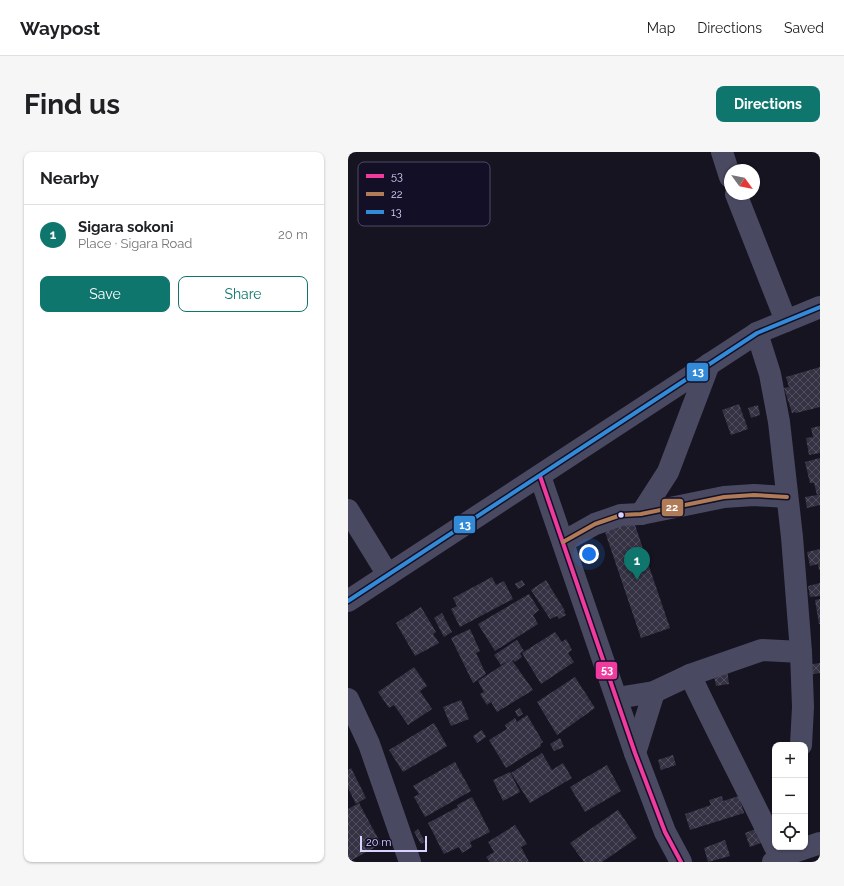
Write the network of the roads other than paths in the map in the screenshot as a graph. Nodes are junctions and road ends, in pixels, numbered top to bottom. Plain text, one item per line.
1 (722, 152) edge
2 (726, 164) edge
3 (738, 200) edge
4 (820, 307) edge
5 (786, 321) junction
6 (757, 333) junction
7 (709, 364) junction
8 (540, 476) junction
9 (787, 497) junction
10 (348, 510) edge
11 (641, 514) junction
12 (563, 542) junction
13 (388, 575) junction
14 (348, 601) edge
15 (802, 652) junction
16 (690, 674) junction
17 (654, 692) junction
18 (617, 698) junction
19 (348, 700) edge
20 (801, 742) edge
21 (635, 753) junction
22 (820, 843) edge
23 (782, 854) edge
24 (410, 862) edge
25 (681, 862) edge

1 - 2 street
3 - 5 street
4 - 5 street
5 - 6 street
6 - 7 street
6 - 9 street
7 - 8 street
7 - 11 street
8 - 12 street
8 - 13 street
9 - 11 street
9 - 15 street
10 - 13 street
11 - 12 street
12 - 18 street
13 - 14 street
15 - 16 street
15 - 20 street
16 - 17 street
16 - 23 street
17 - 18 street
17 - 21 street
18 - 21 street
19 - 24 street
21 - 25 street
22 - 23 street

